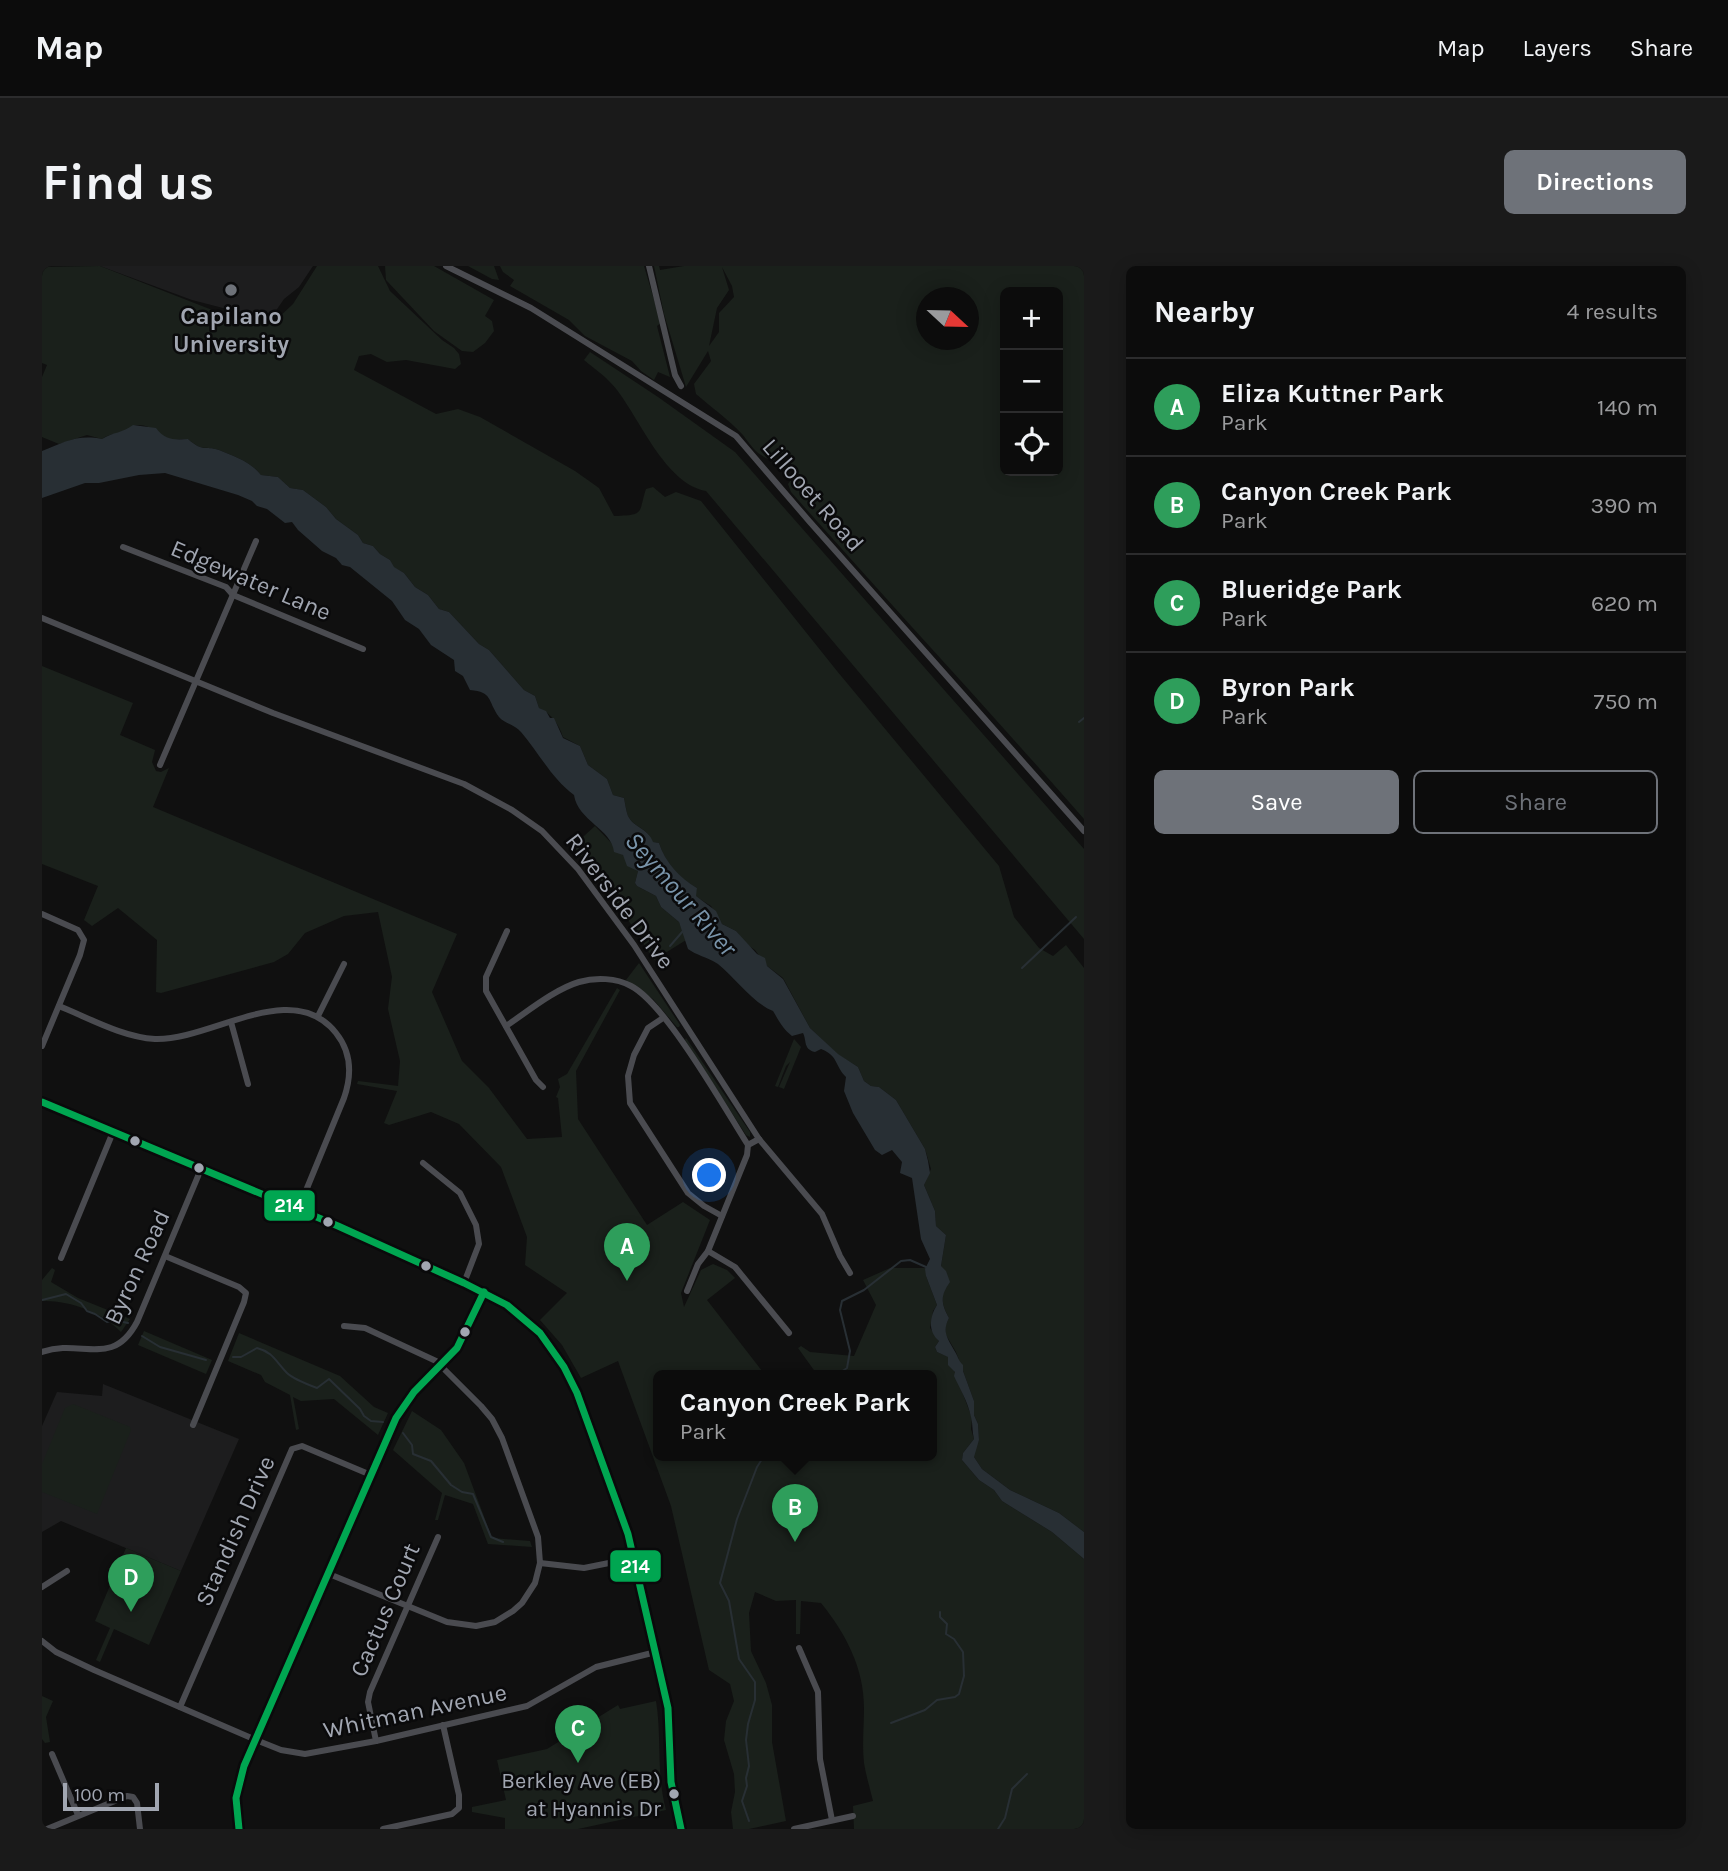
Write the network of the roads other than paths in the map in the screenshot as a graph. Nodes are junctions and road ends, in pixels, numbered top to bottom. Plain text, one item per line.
1 (446, 266) edge
2 (649, 266) edge
3 (681, 386) dead end
4 (256, 541) dead end
5 (123, 547) dead end
6 (233, 595) junction
7 (42, 618) edge
8 (363, 649) dead end
9 (195, 681) junction
10 (160, 765) dead end
11 (1084, 831) edge
12 (42, 914) edge
13 (507, 931) dead end
14 (345, 964) dead end
15 (59, 1006) junction
16 (318, 1016) junction
17 (663, 1018) junction
18 (231, 1022) junction
19 (506, 1026) junction
20 (687, 1029) junction
21 (677, 1036) junction
22 (42, 1046) edge
23 (248, 1084) dead end
24 (543, 1087) dead end
25 (42, 1102) edge
26 (113, 1132) junction
27 (760, 1139) junction
28 (748, 1145) junction
29 (423, 1163) dead end
30 (201, 1169) junction
31 (298, 1210) junction
32 (722, 1216) junction
33 (708, 1251) junction
34 (164, 1256) junction
35 (61, 1258) dead end
36 (850, 1273) dead end
37 (464, 1283) junction
38 (687, 1291) dead end
39 (484, 1292) junction
40 (344, 1326) dead end
41 (789, 1333) dead end
42 (42, 1352) edge
43 (442, 1366) junction
44 (193, 1425) dead end
45 (371, 1475) junction
46 (438, 1537) dead end
47 (634, 1558) junction
48 (540, 1563) junction
49 (67, 1571) dead end
50 (329, 1574) junction
51 (42, 1587) edge
52 (406, 1607) junction
53 (42, 1641) edge
54 (799, 1648) dead end
55 (656, 1652) junction
56 (180, 1707) junction
57 (443, 1725) junction
58 (256, 1740) junction
59 (376, 1741) junction
60 (52, 1754) dead end
61 (79, 1815) junction
62 (853, 1816) dead end
63 (832, 1820) junction
64 (47, 1829) edge
65 (140, 1829) edge
66 (239, 1829) edge
67 (383, 1829) edge
68 (681, 1829) edge
69 (793, 1829) edge

1 - 11 street, Lillooet Road
2 - 3 street
4 - 6 street
5 - 6 street, Edgewater Lane
6 - 8 street, Edgewater Lane
6 - 9 street
7 - 9 street, Riverside Drive
9 - 10 street
9 - 20 street, Riverside Drive
12 - 15 street
13 - 19 street
14 - 16 street
15 - 18 street
15 - 22 street
16 - 18 street
16 - 31 street
17 - 19 street
17 - 21 street
17 - 32 street
18 - 23 street
19 - 24 street
20 - 21 street
20 - 27 street, Riverside Drive
21 - 28 street
25 - 26 street
26 - 30 street
26 - 35 street
27 - 28 street
27 - 36 street, Riverside Drive
28 - 32 street
29 - 37 street
30 - 31 street
30 - 34 street, Byron Road
31 - 37 street
32 - 33 street
33 - 38 street
33 - 41 street
34 - 42 street, Byron Road
34 - 44 street
37 - 39 street
39 - 43 street
39 - 47 street
40 - 43 street
43 - 45 street
43 - 48 street
45 - 50 street
45 - 56 street, Standish Drive
46 - 52 street, Cactus Court
47 - 48 street
47 - 55 street
48 - 52 street
49 - 51 street
50 - 52 street
50 - 58 street
52 - 59 street, Cactus Court
53 - 56 street
54 - 63 street
55 - 57 street, Whitman Avenue
55 - 68 street
56 - 58 street, Whitman Avenue
57 - 59 street, Whitman Avenue
57 - 67 street
58 - 59 street, Whitman Avenue
58 - 66 street
60 - 61 street
61 - 64 street
61 - 65 street
62 - 63 street
63 - 69 street

